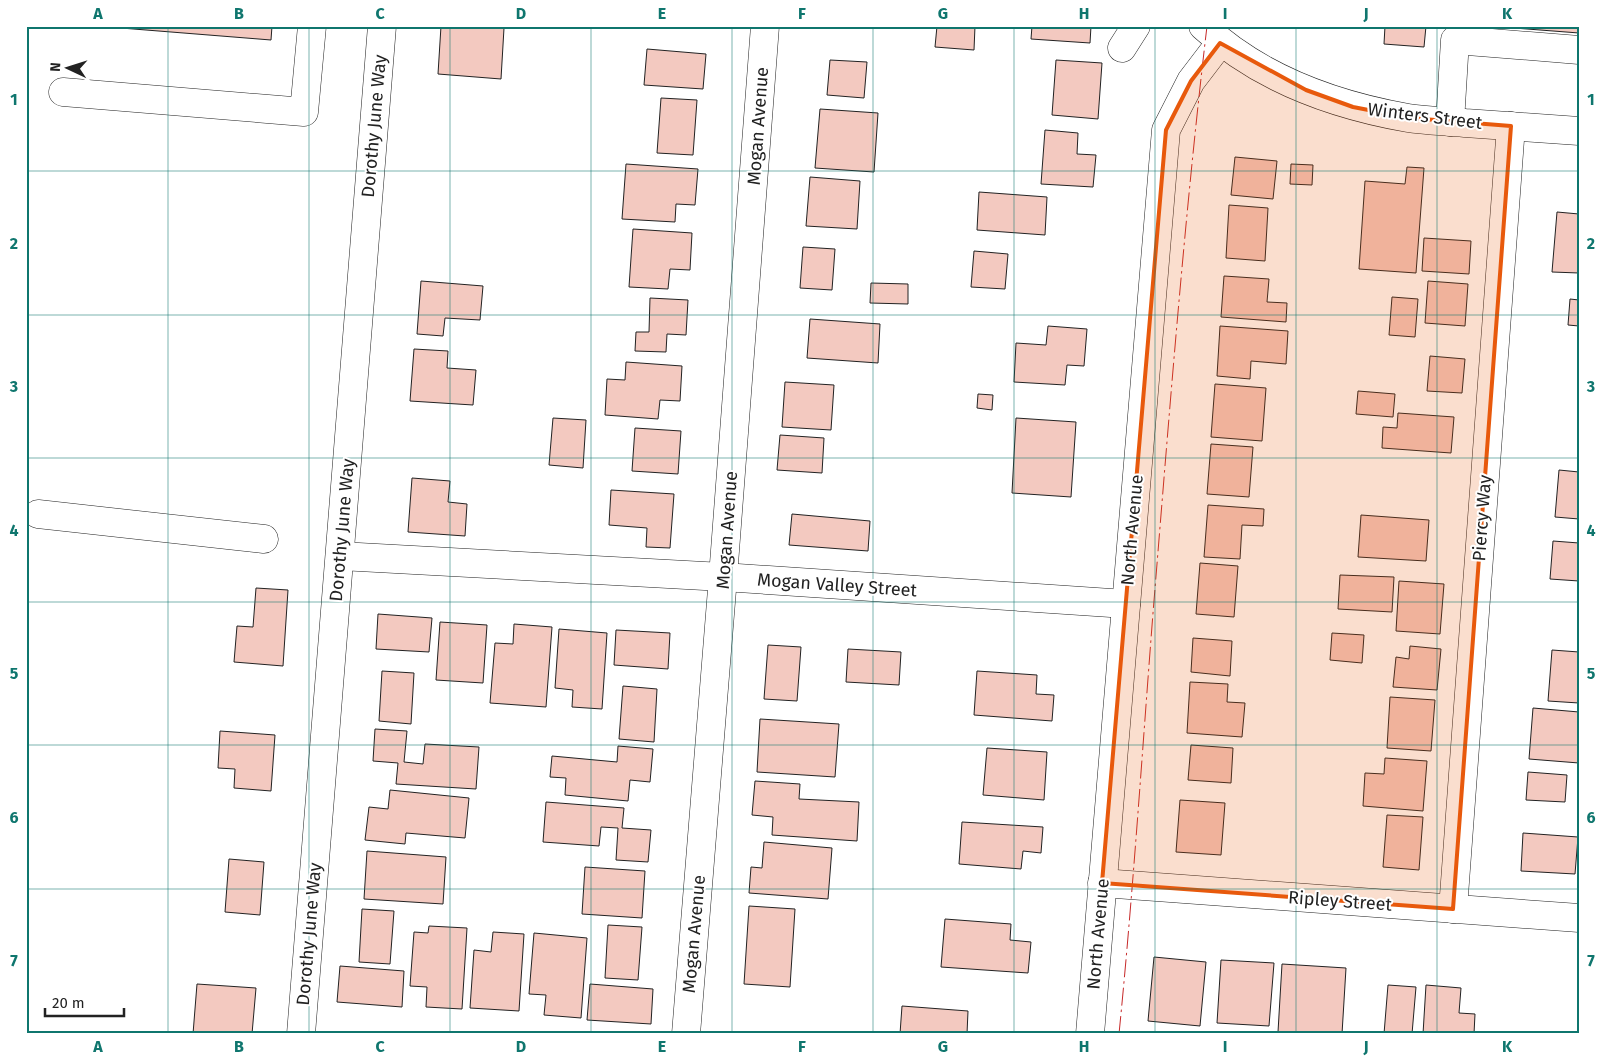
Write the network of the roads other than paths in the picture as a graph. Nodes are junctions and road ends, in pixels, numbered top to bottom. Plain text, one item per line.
1 (312, 26) edge
2 (382, 26) edge
3 (766, 26) edge
4 (1211, 34) edge
5 (1579, 50) edge
6 (62, 92) dead end
7 (1450, 122) junction
8 (1511, 126) junction
9 (1579, 131) edge
10 (38, 514) dead end
11 (264, 539) dead end
12 (340, 556) junction
13 (723, 577) junction
14 (1126, 604) junction
15 (1102, 883) junction
16 (1453, 909) junction
17 (1579, 918) edge
18 (301, 1034) edge
19 (686, 1034) edge
20 (1090, 1034) edge

1 - 6 street
2 - 12 street, Dorothy June Way
3 - 13 street, Mogan Avenue
4 - 7 street, Winters Street
4 - 14 street, North Avenue
5 - 7 street
7 - 8 street, Winters Street
8 - 9 street, Winters Street
8 - 16 street, Piercy Way
10 - 11 street
12 - 13 street, Mogan Valley Street
12 - 18 street, Dorothy June Way
13 - 14 street, Mogan Valley Street
13 - 19 street, Mogan Avenue
14 - 15 street, North Avenue
15 - 16 street, Ripley Street
15 - 20 street, North Avenue
16 - 17 street, Ripley Street

